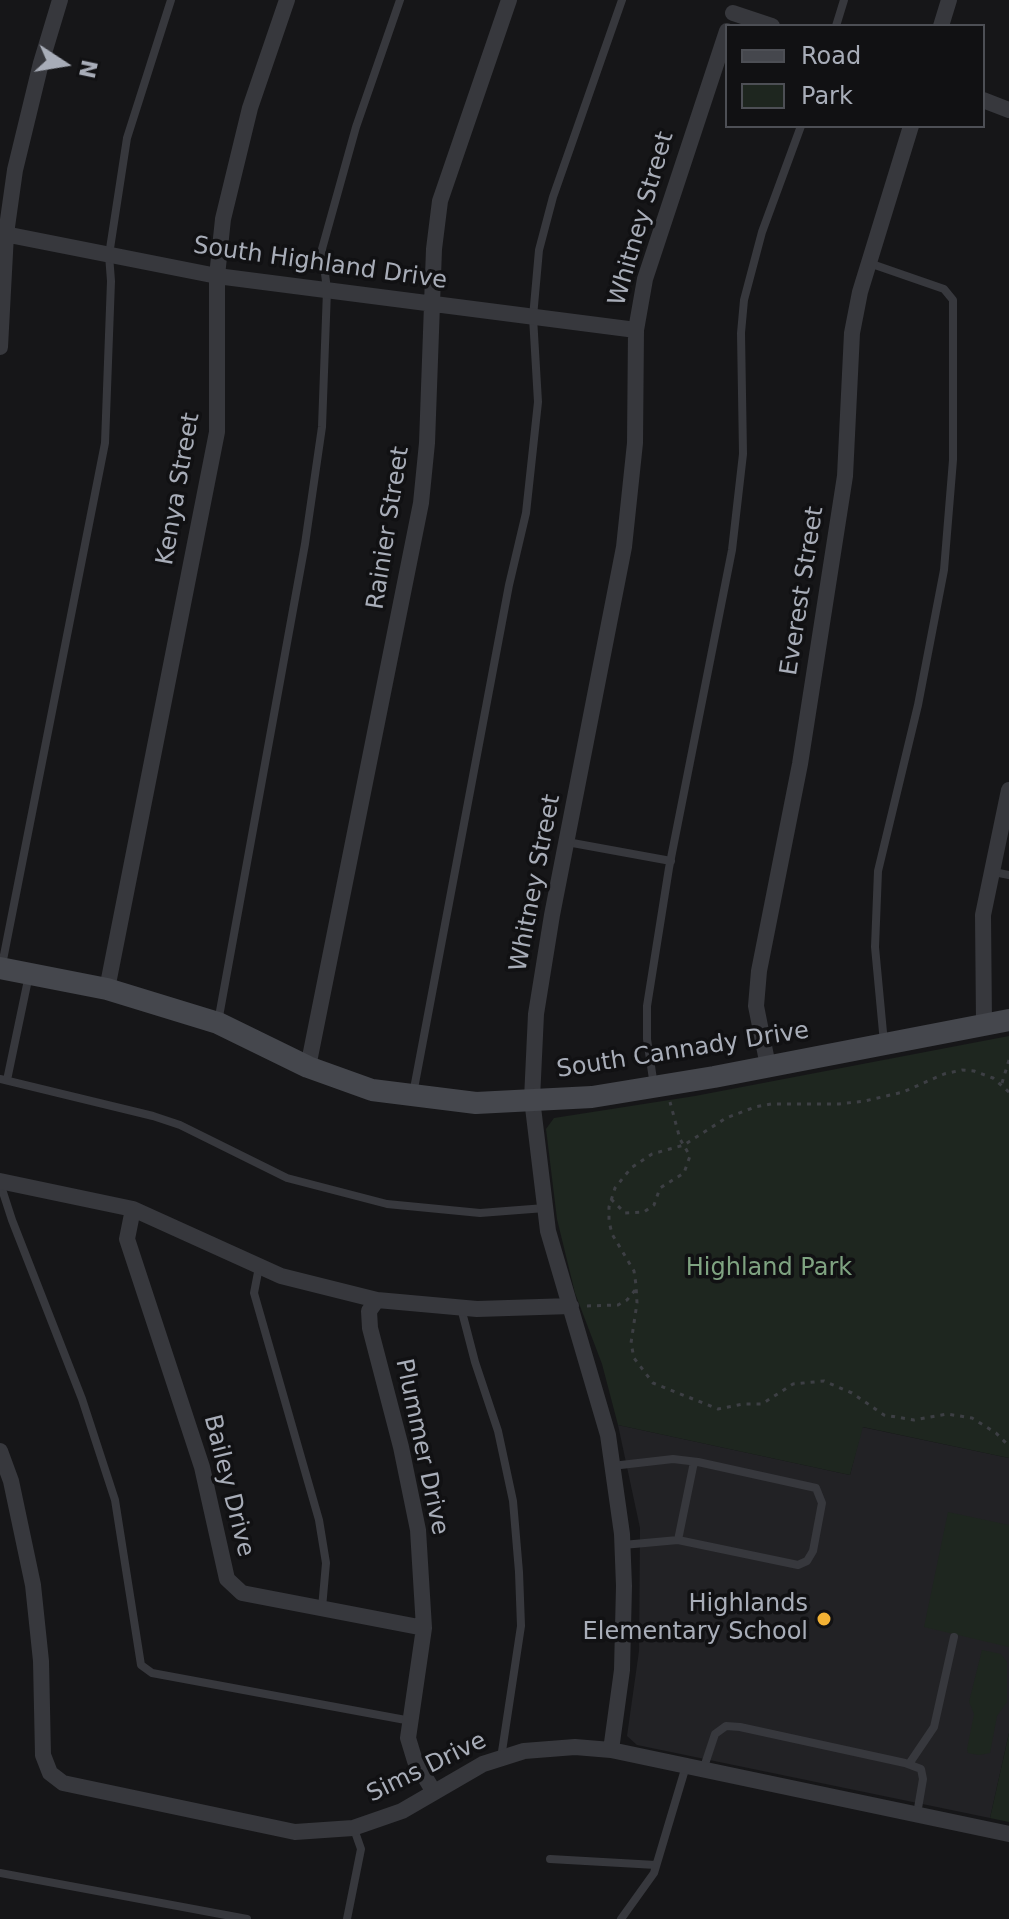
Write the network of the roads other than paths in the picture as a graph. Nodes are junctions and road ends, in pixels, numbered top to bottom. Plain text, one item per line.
1 (60, 0) edge
2 (171, 0) edge
3 (287, 0) edge
4 (400, 0) edge
5 (509, 0) edge
6 (622, 0) edge
7 (844, 0) edge
8 (949, 0) edge
9 (731, 17) edge
10 (763, 24) edge
11 (837, 24) edge
12 (942, 24) edge
13 (725, 35) edge
14 (985, 101) edge
15 (1009, 110) edge
16 (800, 128) edge
17 (910, 128) edge
18 (3, 234) edge
19 (109, 255) junction
20 (869, 263) junction
21 (217, 276) junction
22 (327, 290) junction
23 (432, 304) junction
24 (533, 317) junction
25 (636, 330) junction
26 (0, 347) edge
27 (1009, 790) edge
28 (567, 842) junction
29 (671, 861) junction
30 (1001, 874) edge
31 (0, 968) edge
32 (30, 974) junction
33 (107, 989) junction
34 (1009, 1020) edge
35 (218, 1023) junction
36 (984, 1023) junction
37 (884, 1044) junction
38 (768, 1066) junction
39 (308, 1067) junction
40 (3, 1079) edge
41 (662, 1094) junction
42 (413, 1095) junction
43 (532, 1099) junction
44 (0, 1182) edge
45 (545, 1208) junction
46 (133, 1209) junction
47 (260, 1266) junction
48 (377, 1300) junction
49 (578, 1306) junction
50 (461, 1307) junction
51 (0, 1451) edge
52 (694, 1462) junction
53 (612, 1466) junction
54 (678, 1540) junction
55 (622, 1545) junction
56 (322, 1608) junction
57 (424, 1628) junction
58 (954, 1637) dead end
59 (411, 1721) junction
60 (611, 1750) junction
61 (501, 1758) junction
62 (909, 1764) junction
63 (686, 1766) junction
64 (703, 1770) junction
65 (434, 1792) junction
66 (917, 1815) junction
67 (353, 1828) junction
68 (1009, 1834) edge
69 (550, 1859) dead end
70 (656, 1865) junction
71 (0, 1873) edge
72 (247, 1919) edge
73 (347, 1919) edge
74 (621, 1919) edge

1 - 18 street
2 - 19 lane
3 - 21 street, Kenya Street
4 - 22 lane
5 - 23 street, Rainier Street
6 - 24 lane
7 - 11 lane
8 - 12 street
9 - 10 street
13 - 25 street, Whitney Street
14 - 15 street
16 - 29 lane
17 - 20 street, Everest Street
18 - 19 street, South Highland Drive
18 - 26 street
19 - 21 street, South Highland Drive
19 - 31 lane
20 - 37 lane
20 - 38 street, Everest Street
21 - 22 street, South Highland Drive
21 - 33 street, Kenya Street
22 - 23 street, South Highland Drive
22 - 35 lane
23 - 24 street, South Highland Drive
23 - 39 street, Rainier Street
24 - 25 street, South Highland Drive
24 - 42 lane
25 - 28 street, Whitney Street
27 - 30 street
28 - 29 lane
28 - 43 street, Whitney Street
29 - 41 lane
30 - 36 street
31 - 32 street, South Cannady Drive
32 - 33 street, South Cannady Drive
32 - 40 lane
33 - 35 street, South Cannady Drive
34 - 36 street, South Cannady Drive
35 - 39 street, South Cannady Drive
36 - 37 street, South Cannady Drive
37 - 38 street, South Cannady Drive
38 - 41 street, South Cannady Drive
39 - 42 street, South Cannady Drive
40 - 45 lane
41 - 43 street, South Cannady Drive
42 - 43 street, South Cannady Drive
43 - 45 street, Whitney Street
44 - 46 street
44 - 59 lane
45 - 49 street, Whitney Street
46 - 47 street
46 - 56 street, Bailey Drive
47 - 48 street
47 - 56 lane
48 - 50 street
48 - 57 street, Plummer Drive
49 - 50 street
49 - 53 street, Whitney Street
50 - 61 lane
51 - 67 street, Sims Drive
52 - 53 lane
52 - 54 lane
52 - 54 lane
53 - 55 street, Whitney Street
54 - 55 lane
55 - 60 street, Whitney Street
56 - 57 street, Bailey Drive
57 - 59 street, Plummer Drive
58 - 62 lane
59 - 65 street, Plummer Drive
60 - 61 street, Sims Drive
60 - 63 street, Sims Drive
61 - 65 street, Sims Drive
62 - 64 lane
62 - 66 lane
63 - 64 street, Sims Drive
63 - 70 lane
64 - 66 street, Sims Drive
65 - 67 street, Sims Drive
66 - 68 street, Sims Drive
67 - 73 lane
69 - 70 lane
70 - 74 lane
71 - 72 lane

